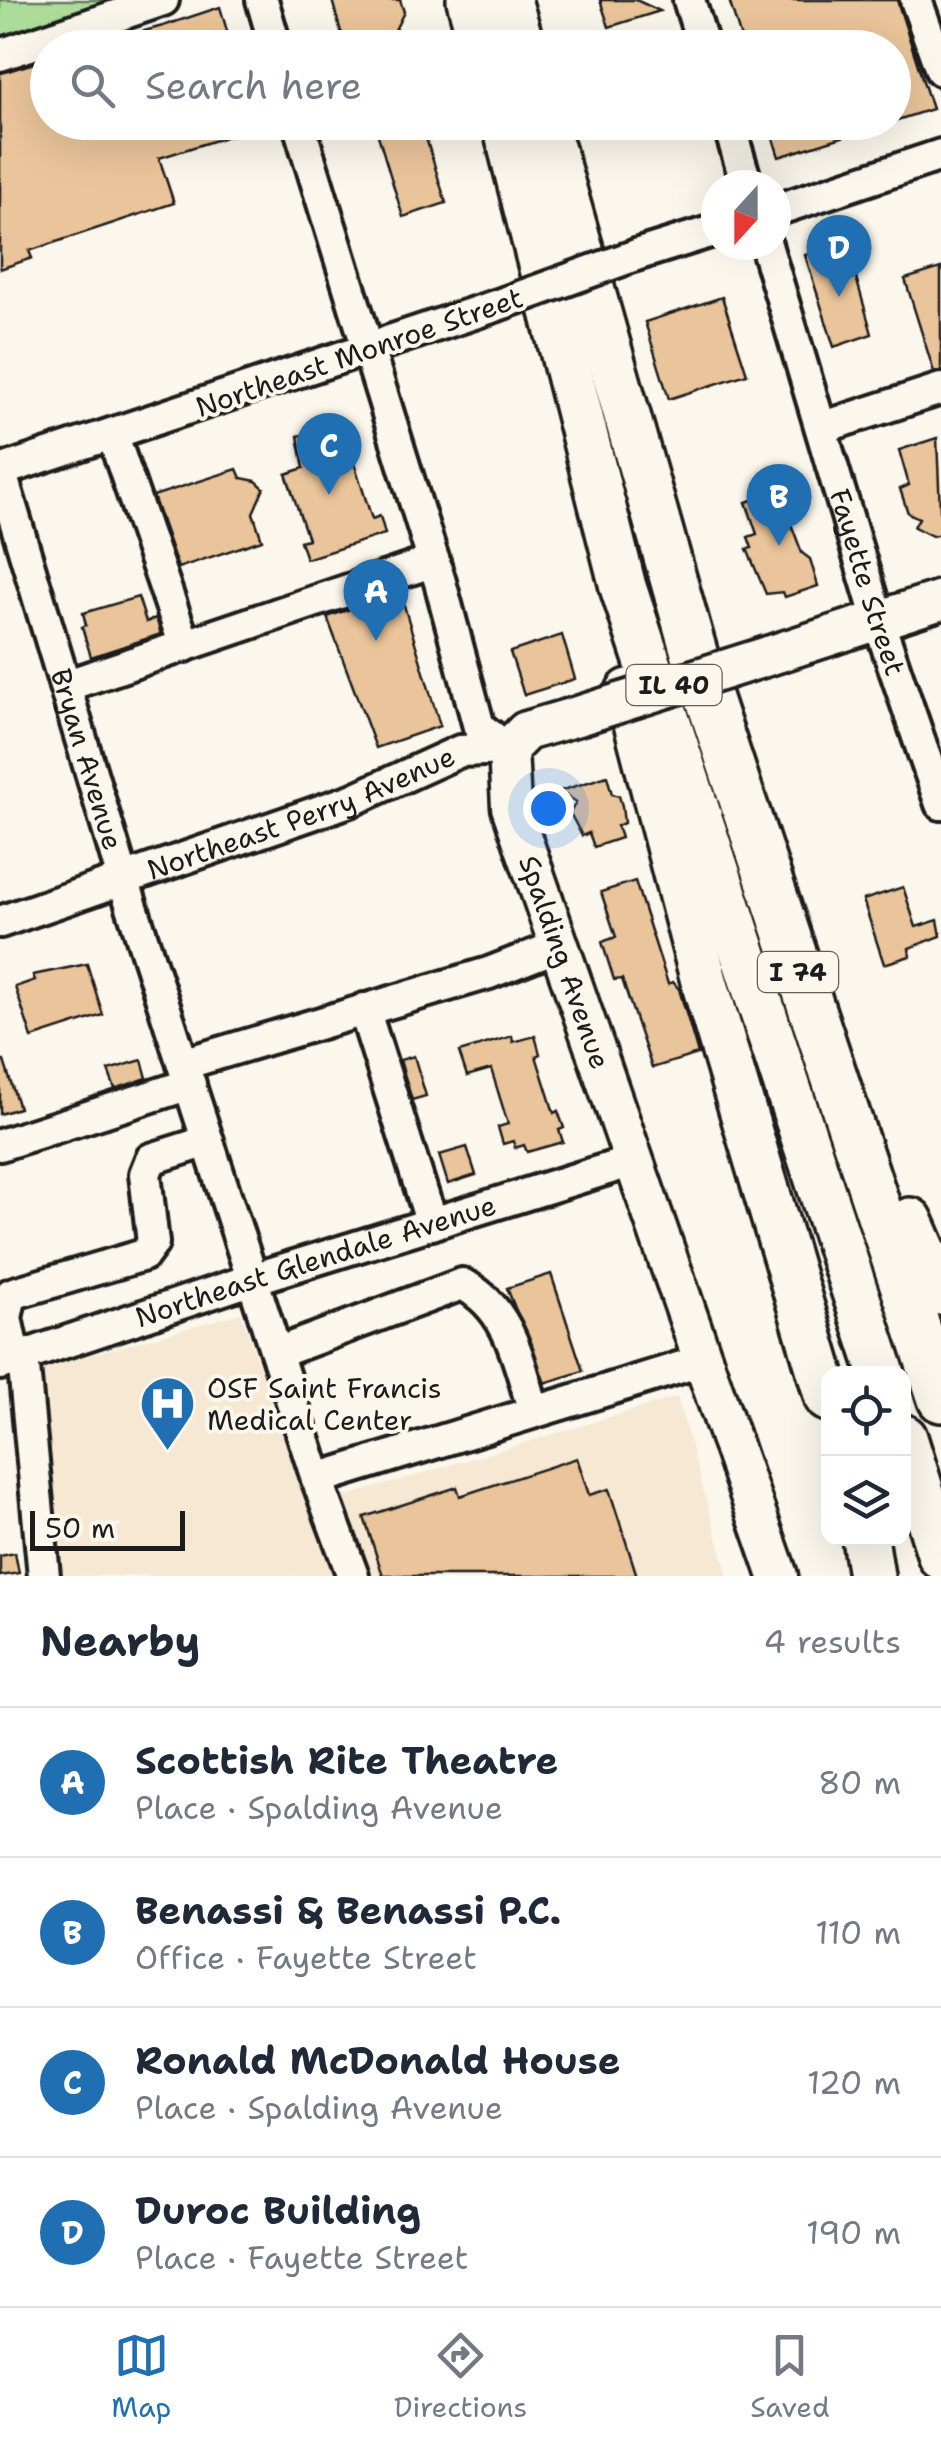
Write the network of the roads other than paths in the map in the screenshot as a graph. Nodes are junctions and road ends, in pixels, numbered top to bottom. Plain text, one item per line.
1 (162, 0) edge
2 (262, 0) edge
3 (470, 0) edge
4 (508, 0) edge
5 (916, 0) edge
6 (695, 1) edge
7 (72, 30) edge
8 (271, 30) edge
9 (479, 30) edge
10 (517, 30) edge
11 (701, 30) edge
12 (30, 44) edge
13 (0, 54) edge
14 (941, 70) edge
15 (304, 140) edge
16 (510, 140) edge
17 (549, 140) edge
18 (733, 140) edge
19 (941, 155) edge
20 (742, 170) edge
21 (791, 205) edge
22 (701, 235) edge
23 (770, 260) edge
24 (368, 350) junction
25 (941, 389) edge
26 (820, 428) junction
27 (113, 436) junction
28 (0, 471) edge
29 (434, 561) junction
30 (623, 587) junction
31 (941, 600) edge
32 (878, 620) junction
33 (186, 646) junction
34 (65, 686) junction
35 (508, 749) junction
36 (941, 804) edge
37 (124, 882) junction
38 (0, 922) edge
39 (560, 945) junction
40 (364, 1008) junction
41 (186, 1074) junction
42 (208, 1141) junction
43 (0, 1145) edge
44 (634, 1162) junction
45 (432, 1224) junction
46 (253, 1279) junction
47 (926, 1302) edge
48 (277, 1353) junction
49 (13, 1360) edge
50 (701, 1361) junction
51 (879, 1366) edge
52 (821, 1374) edge
53 (941, 1390) edge
54 (941, 1399) edge
55 (534, 1412) junction
56 (909, 1456) edge
57 (317, 1479) junction
58 (865, 1546) edge
59 (940, 1556) edge
60 (44, 1576) edge
61 (353, 1576) edge
62 (778, 1576) edge
63 (871, 1576) edge

1 - 7 street
2 - 8 street
3 - 9 highway
4 - 10 highway
5 - 14 street
6 - 11 street
12 - 13 street
15 - 24 street
16 - 30 highway, I 74
17 - 47 highway, I 74
18 - 20 street
19 - 21 street
22 - 24 street, Northeast Monroe Street, bridge
23 - 26 street, Fayette Street
24 - 27 street, Northeast Monroe Street
24 - 29 street
25 - 26 street
26 - 32 street, Fayette Street
27 - 28 street, Northeast Monroe Street
27 - 33 street
28 - 34 street, Bryan Avenue
29 - 33 street
29 - 35 street
30 - 51 highway, I 74
30 - 52 highway
31 - 32 main road, Northeast Perry Avenue / IL 40
32 - 35 main road, Northeast Perry Avenue / IL 40, bridge
32 - 36 street, Fayette Street
33 - 34 street
34 - 37 street, Bryan Avenue
35 - 37 street, Northeast Perry Avenue
35 - 39 main road, Spalding Avenue
37 - 38 street, Northeast Perry Avenue
37 - 41 street, Bryan Avenue
39 - 40 street
39 - 44 main road, Spalding Avenue
40 - 41 street
40 - 45 street
41 - 42 street, Bryan Avenue
41 - 43 street
42 - 46 street, Bryan Avenue
42 - 49 street
44 - 45 street, Northeast Glendale Avenue
44 - 50 main road, Spalding Avenue
45 - 46 street, Northeast Glendale Avenue
46 - 48 street, Bryan Avenue
46 - 49 street, Northeast Glendale Avenue
47 - 53 highway
47 - 54 highway, I 74
48 - 55 street
48 - 57 street, Bryan Avenue
49 - 60 street
50 - 55 street
50 - 62 main road, Spalding Avenue
55 - 57 street
56 - 59 highway
57 - 61 street, Bryan Avenue
58 - 63 highway

